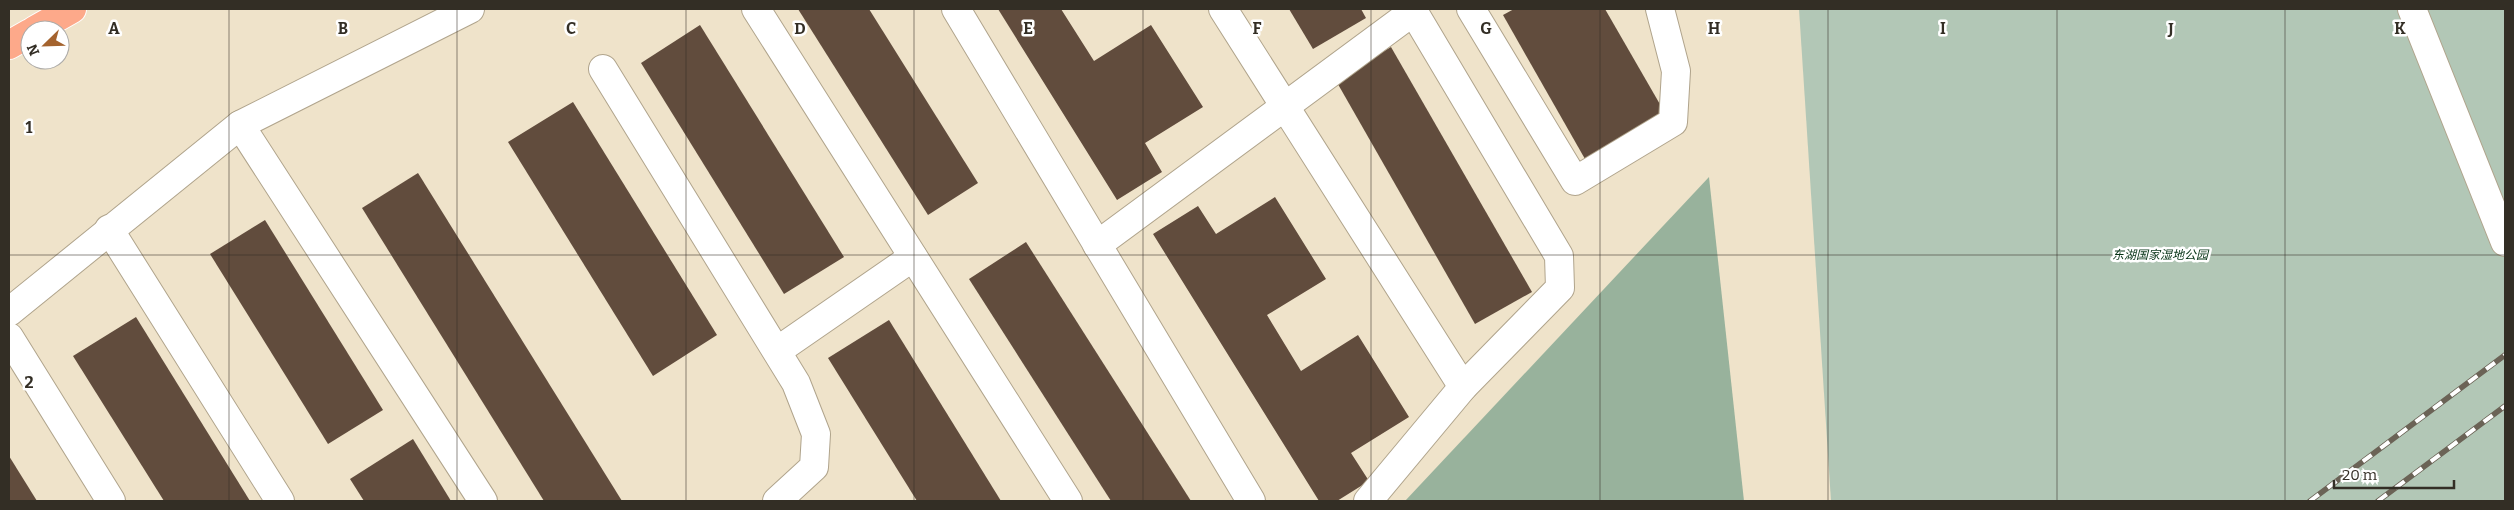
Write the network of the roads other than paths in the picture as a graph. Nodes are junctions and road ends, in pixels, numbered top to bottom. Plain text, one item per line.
1 (72, 9) edge
2 (470, 9) edge
3 (756, 9) edge
4 (956, 9) edge
5 (1223, 9) edge
6 (1471, 9) edge
7 (1660, 9) edge
8 (2412, 9) edge
9 (1413, 10) edge
10 (53, 20) edge
11 (20, 39) edge
12 (9, 45) edge
13 (603, 69) dead end
14 (1285, 106) junction
15 (240, 125) junction
16 (109, 229) junction
17 (2505, 242) edge
18 (1097, 245) junction
19 (913, 257) junction
20 (9, 312) edge
21 (9, 337) edge
22 (777, 352) junction
23 (1463, 387) junction
24 (111, 501) edge
25 (280, 501) edge
26 (483, 501) edge
27 (777, 501) edge
28 (1068, 501) edge
29 (1251, 501) edge
30 (1368, 501) edge

1 - 10 highway
2 - 15 street
3 - 19 street
4 - 18 street
5 - 14 street
6 - 7 street
8 - 17 street
9 - 14 street
9 - 23 street
11 - 12 highway
13 - 22 street
14 - 18 street
14 - 23 street
15 - 16 street
15 - 26 street
16 - 20 street
16 - 25 street
18 - 29 street
19 - 22 street
19 - 28 street
21 - 24 street
22 - 27 street
23 - 30 street

